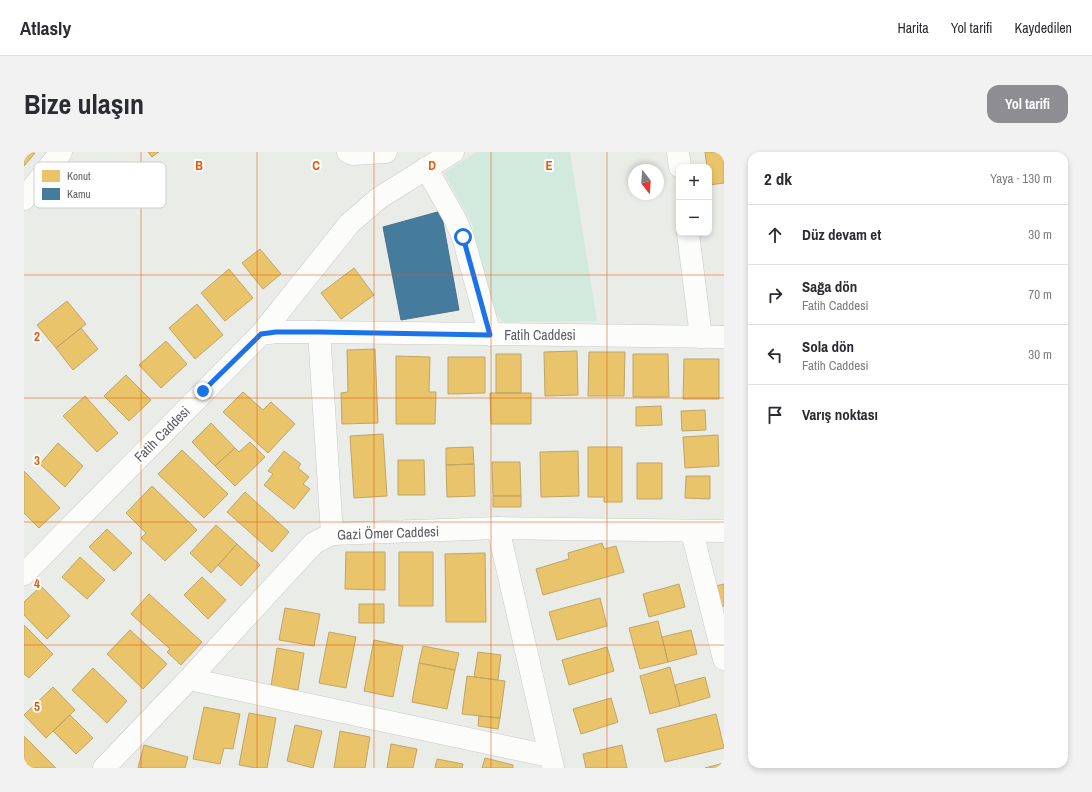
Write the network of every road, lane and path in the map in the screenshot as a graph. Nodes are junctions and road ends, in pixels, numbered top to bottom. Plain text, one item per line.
1 (348, 152) edge
2 (386, 152) edge
3 (678, 152) edge
4 (449, 153) edge
5 (680, 164) edge
6 (426, 168) junction
7 (34, 184) edge
8 (24, 199) edge
9 (688, 236) edge
10 (319, 332) junction
11 (261, 334) junction
12 (490, 335) junction
13 (701, 337) junction
14 (724, 337) edge
15 (498, 528) junction
16 (692, 532) junction
17 (724, 532) edge
18 (332, 534) junction
19 (24, 574) edge
20 (724, 659) edge
21 (189, 679) junction
22 (551, 762) edge
23 (104, 768) edge

1 - 2 street
3 - 5 street
4 - 6 street
6 - 11 street
6 - 12 street
7 - 8 street
9 - 13 street
10 - 11 street, Fatih Caddesi
10 - 12 street, Fatih Caddesi
10 - 18 street
11 - 19 street, Fatih Caddesi
12 - 13 street, Fatih Caddesi
13 - 14 street, Fatih Caddesi
15 - 16 street, Gazi Ömer Caddesi
15 - 18 street, Gazi Ömer Caddesi
15 - 22 street
16 - 17 street, Gazi Ömer Caddesi
16 - 20 street
18 - 21 street, Gazi Ömer Caddesi
21 - 22 street
21 - 23 street, Gazi Ömer Caddesi

